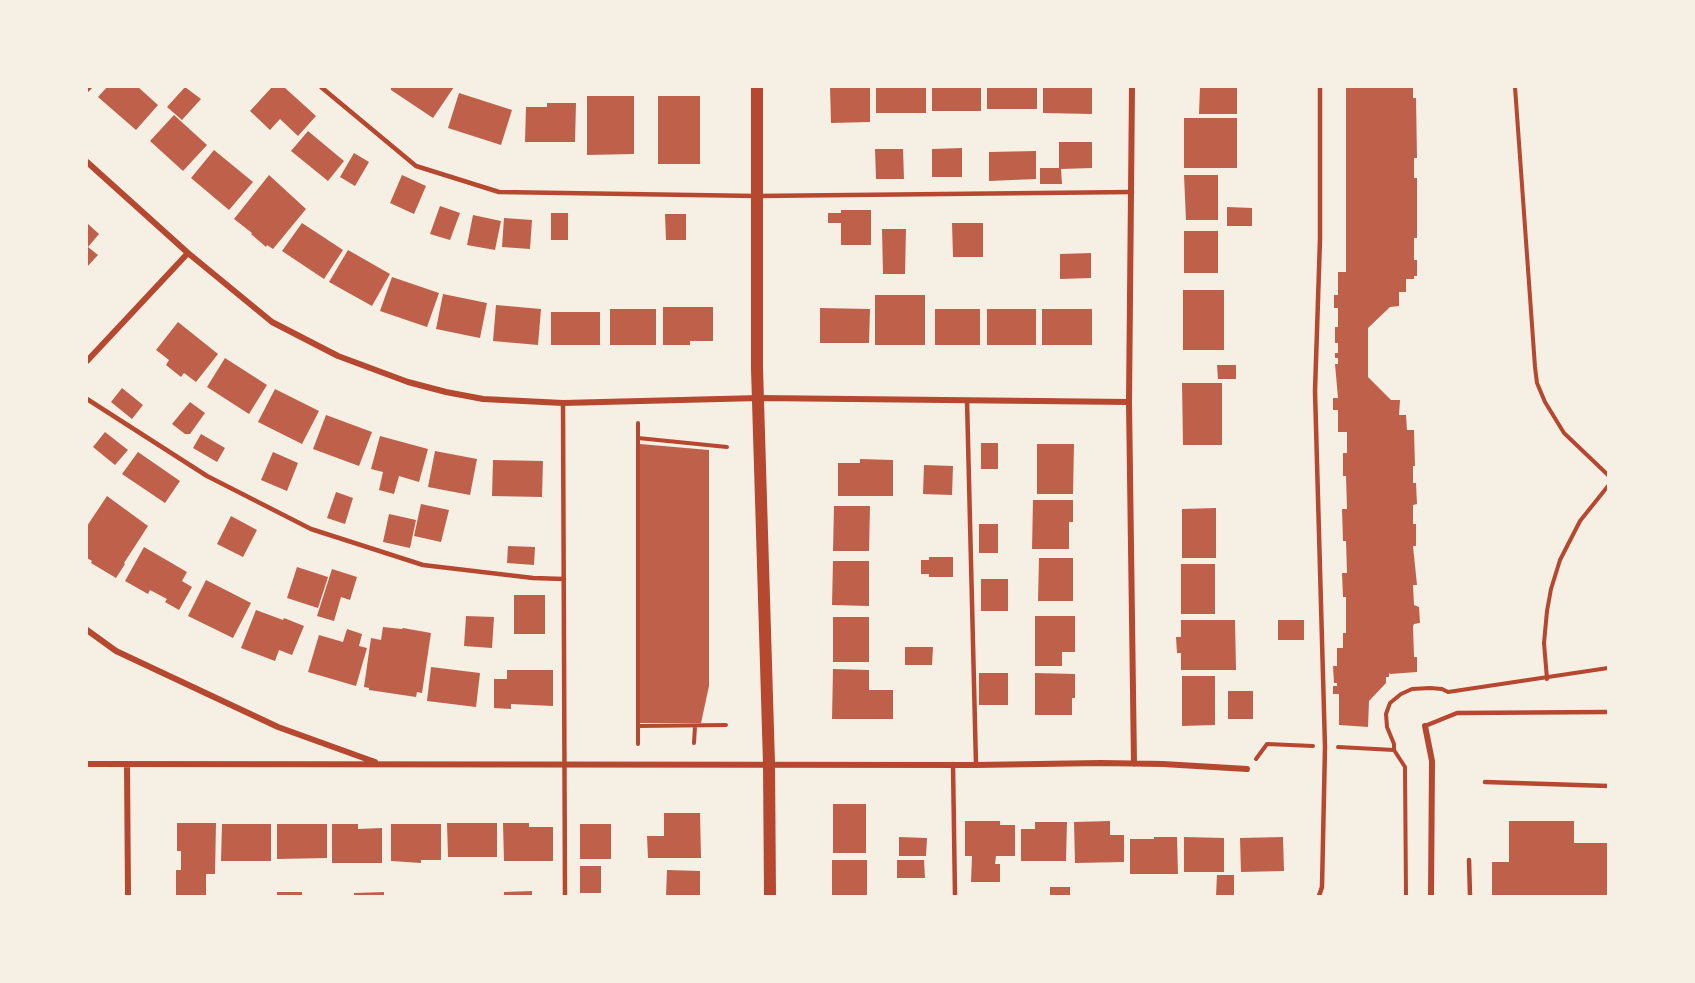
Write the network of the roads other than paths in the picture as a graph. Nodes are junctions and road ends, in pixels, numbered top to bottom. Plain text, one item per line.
1 (321, 87) edge
2 (757, 87) edge
3 (1132, 87) edge
4 (1320, 87) edge
5 (87, 162) edge
6 (1132, 192) junction
7 (756, 196) junction
8 (188, 253) junction
9 (87, 361) edge
10 (759, 398) junction
11 (87, 399) edge
12 (967, 400) junction
13 (1129, 402) junction
14 (563, 403) junction
15 (564, 579) junction
16 (87, 630) edge
17 (1608, 712) edge
18 (1425, 726) joint
19 (565, 763) junction
20 (769, 763) junction
21 (87, 764) edge
22 (127, 764) junction
23 (380, 764) junction
24 (953, 764) junction
25 (1134, 764) junction
26 (976, 765) junction
27 (1247, 769) dead end
28 (1485, 782) dead end
29 (1608, 786) edge
30 (1469, 860) dead end
31 (128, 896) edge
32 (565, 896) edge
33 (770, 896) edge
34 (955, 896) edge
35 (1319, 896) edge
36 (1431, 896) edge
37 (1470, 896) edge

1 - 7 lane
2 - 7 main road
3 - 6 street
4 - 35 lane
5 - 8 street
6 - 7 lane
6 - 13 street
7 - 10 main road
8 - 9 street
8 - 14 street
10 - 12 street
10 - 14 street
10 - 20 main road
11 - 15 lane
12 - 13 street
12 - 26 lane
13 - 25 street
14 - 15 lane
15 - 19 lane
16 - 23 street
17 - 18 lane
18 - 36 street
19 - 20 street
19 - 23 street
19 - 32 lane
20 - 24 street
20 - 33 main road
21 - 22 street
22 - 23 street
22 - 31 street
24 - 26 street
24 - 34 lane
25 - 26 street
25 - 27 street
28 - 29 lane
30 - 37 lane

